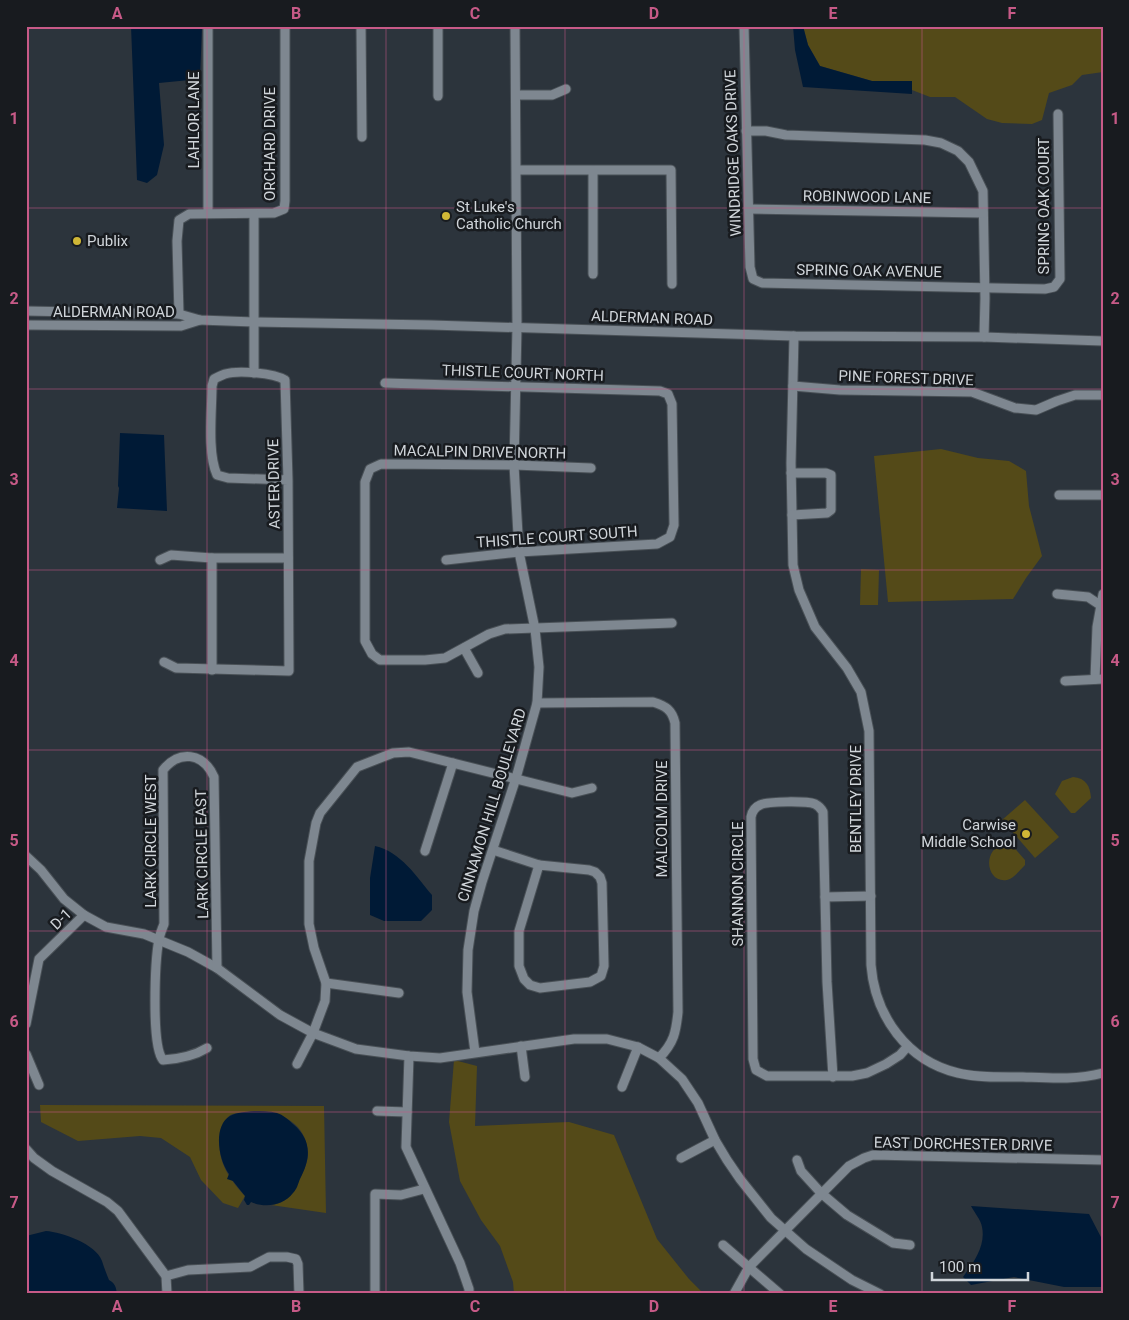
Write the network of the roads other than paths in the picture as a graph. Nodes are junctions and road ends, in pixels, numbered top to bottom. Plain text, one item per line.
1 (208, 26) edge
2 (284, 26) edge
3 (361, 26) edge
4 (438, 26) edge
5 (515, 26) edge
6 (744, 26) edge
7 (566, 88) dead end
8 (516, 95) junction
9 (438, 96) dead end
10 (1058, 114) dead end
11 (746, 131) junction
12 (362, 137) dead end
13 (517, 170) junction
14 (594, 171) junction
15 (749, 209) junction
16 (208, 213) junction
17 (984, 213) junction
18 (254, 214) junction
19 (593, 274) dead end
20 (753, 279) joint
21 (672, 284) dead end
22 (985, 287) junction
23 (26, 311) edge
24 (179, 314) junction
25 (200, 320) junction
26 (254, 322) junction
27 (26, 325) edge
28 (517, 327) junction
29 (794, 336) junction
30 (984, 337) junction
31 (1103, 342) edge
32 (254, 373) junction
33 (385, 383) dead end
34 (793, 386) junction
35 (515, 387) junction
36 (1103, 395) edge
37 (514, 465) junction
38 (591, 468) dead end
39 (791, 473) junction
40 (288, 480) junction
41 (1103, 495) edge
42 (1059, 496) dead end
43 (792, 515) junction
44 (670, 537) joint
45 (520, 552) junction
46 (212, 558) junction
47 (288, 558) junction
48 (160, 560) dead end
49 (446, 560) dead end
50 (1057, 594) dead end
51 (1103, 594) edge
52 (1101, 605) edge
53 (672, 623) dead end
54 (535, 629) junction
55 (464, 648) junction
56 (164, 662) dead end
57 (212, 670) junction
58 (478, 673) dead end
59 (1099, 679) edge
60 (1065, 681) dead end
61 (537, 703) junction
62 (186, 756) joint
63 (453, 763) junction
64 (516, 778) junction
65 (592, 788) dead end
66 (493, 850) junction
67 (425, 851) dead end
68 (26, 856) edge
69 (539, 865) junction
70 (871, 896) junction
71 (825, 897) junction
72 (84, 915) junction
73 (159, 940) junction
74 (217, 968) junction
75 (326, 984) junction
76 (399, 993) dead end
77 (26, 1024) edge
78 (313, 1033) junction
79 (520, 1046) junction
80 (908, 1046) junction
81 (638, 1047) junction
82 (207, 1048) dead end
83 (475, 1052) junction
84 (26, 1054) edge
85 (409, 1056) junction
86 (659, 1058) junction
87 (297, 1064) dead end
88 (1103, 1074) edge
89 (525, 1077) dead end
90 (833, 1077) junction
91 (39, 1085) dead end
92 (622, 1088) dead end
93 (377, 1110) dead end
94 (406, 1112) junction
95 (715, 1140) junction
96 (26, 1149) edge
97 (681, 1158) dead end
98 (797, 1160) dead end
99 (1103, 1160) edge
100 (424, 1189) junction
101 (821, 1194) junction
102 (786, 1231) junction
103 (723, 1245) dead end
104 (910, 1246) dead end
105 (749, 1267) junction
106 (166, 1276) junction
107 (167, 1294) edge
108 (299, 1294) edge
109 (375, 1294) edge
110 (469, 1294) edge
111 (734, 1294) edge
112 (780, 1294) edge
113 (880, 1294) edge

1 - 16 street, LAHLOR LANE
2 - 18 street, ORCHARD DRIVE
3 - 12 street
4 - 9 street
5 - 8 street, CINNAMON HILL BOULEVARD
6 - 11 street, WINDRIDGE OAKS DRIVE
7 - 8 street
8 - 13 street, CINNAMON HILL BOULEVARD
10 - 22 street, SPRING OAK COURT
11 - 15 street, WINDRIDGE OAKS DRIVE
11 - 17 street
13 - 14 street
13 - 28 street, CINNAMON HILL BOULEVARD
14 - 19 street
14 - 21 street
15 - 17 street, ROBINWOOD LANE
15 - 20 street, WINDRIDGE OAKS DRIVE
16 - 18 street, ORCHARD DRIVE
16 - 24 street, ORCHARD DRIVE
17 - 22 street
18 - 26 street
20 - 22 street, SPRING OAK AVENUE
22 - 30 street
23 - 24 street, ALDERMAN ROAD
24 - 25 street, ALDERMAN ROAD
25 - 26 street, ALDERMAN ROAD
25 - 27 street, ALDERMAN ROAD
26 - 28 street, ALDERMAN ROAD
26 - 32 street
28 - 29 street, ALDERMAN ROAD
28 - 35 street, CINNAMON HILL BOULEVARD
29 - 30 street, ALDERMAN ROAD
29 - 34 street, BENTLEY DRIVE
30 - 31 street, ALDERMAN ROAD
32 - 40 street, ASTER DRIVE
32 - 40 street
33 - 35 street, THISTLE COURT NORTH
34 - 36 street, PINE FOREST DRIVE
34 - 39 street, BENTLEY DRIVE
35 - 37 street, CINNAMON HILL BOULEVARD
35 - 44 street, THISTLE COURT NORTH
37 - 38 street, MACALPIN DRIVE NORTH
37 - 45 street, CINNAMON HILL BOULEVARD
37 - 55 street, MACALPIN DRIVE NORTH
39 - 43 street, BENTLEY DRIVE
39 - 43 street
40 - 47 street, ASTER DRIVE
41 - 42 street
43 - 70 street, BENTLEY DRIVE
44 - 45 street, THISTLE COURT SOUTH
45 - 49 street, THISTLE COURT SOUTH
45 - 54 street, CINNAMON HILL BOULEVARD
46 - 47 street
46 - 48 street
46 - 57 street
47 - 57 street, ASTER DRIVE
50 - 52 street
51 - 52 street
52 - 59 street
53 - 54 street
54 - 55 street
54 - 61 street, CINNAMON HILL BOULEVARD
55 - 58 street
56 - 57 street
59 - 60 street
61 - 64 street, CINNAMON HILL BOULEVARD
61 - 86 street, MALCOLM DRIVE
62 - 73 street, LARK CIRCLE WEST
62 - 74 street, LARK CIRCLE EAST
63 - 64 street
63 - 67 street
63 - 75 street
64 - 65 street
64 - 66 street, CINNAMON HILL BOULEVARD
66 - 69 street
66 - 83 street, CINNAMON HILL BOULEVARD
68 - 72 street
69 - 69 street
70 - 71 street
70 - 80 street, BENTLEY DRIVE
71 - 90 street, SHANNON CIRCLE
71 - 90 street, SHANNON CIRCLE
72 - 73 street
72 - 77 street, D-1
73 - 74 street
73 - 82 street
74 - 78 street
75 - 76 street
75 - 78 street
78 - 85 street
78 - 87 street
79 - 81 street
79 - 83 street
79 - 89 street
80 - 88 street, BENTLEY DRIVE
80 - 90 street, SHANNON CIRCLE
81 - 86 street
81 - 92 street
83 - 85 street
84 - 91 street
85 - 94 street
86 - 95 street
93 - 94 street
94 - 100 street
95 - 97 street
95 - 102 street
96 - 106 street
98 - 101 street
99 - 101 street, EAST DORCHESTER DRIVE
100 - 109 street
100 - 110 street
101 - 102 street, EAST DORCHESTER DRIVE
101 - 104 street
102 - 105 street, EAST DORCHESTER DRIVE
102 - 113 street
103 - 105 street
105 - 111 street, EAST DORCHESTER DRIVE
105 - 112 street
106 - 107 street
106 - 108 street

